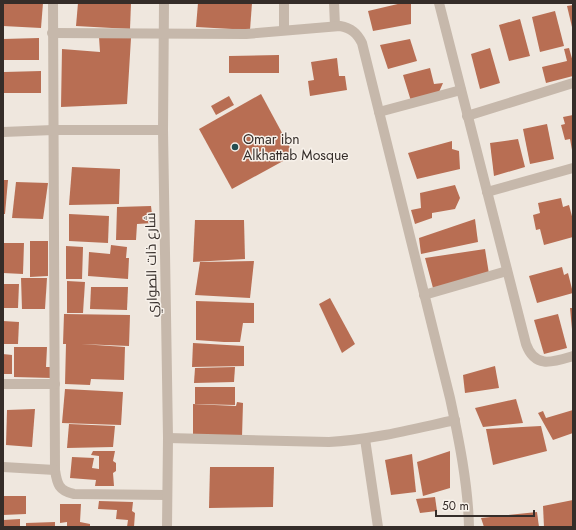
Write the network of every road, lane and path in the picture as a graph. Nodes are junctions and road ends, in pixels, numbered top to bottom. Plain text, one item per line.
1 (53, 3) edge
2 (164, 3) edge
3 (284, 3) edge
4 (334, 3) edge
5 (439, 3) edge
6 (335, 26) junction
7 (284, 30) junction
8 (52, 33) junction
9 (164, 33) junction
10 (573, 83) edge
11 (460, 90) junction
12 (379, 112) junction
13 (467, 116) junction
14 (53, 130) junction
15 (164, 130) junction
16 (3, 132) edge
17 (573, 168) edge
18 (486, 192) junction
19 (507, 271) junction
20 (424, 295) junction
21 (573, 356) edge
22 (3, 384) edge
23 (54, 384) junction
24 (455, 420) junction
25 (168, 438) junction
26 (364, 438) junction
27 (3, 467) edge
28 (55, 470) junction
29 (167, 495) junction
30 (167, 527) edge
31 (378, 527) edge
32 (469, 527) edge

1 - 8 street
2 - 9 street, شارع ذات الصواري
3 - 7 street
4 - 6 street
5 - 11 street
6 - 7 street
6 - 12 street
7 - 9 street
8 - 9 street
8 - 14 street
9 - 15 street, شارع ذات الصواري
10 - 13 street
11 - 12 street
11 - 13 street
12 - 20 street
13 - 18 street
14 - 15 street
14 - 16 street
14 - 23 street
15 - 25 street, شارع ذات الصواري
17 - 18 street
18 - 19 street
19 - 20 street
19 - 21 street
20 - 24 street
22 - 23 street
23 - 28 street
24 - 26 street
24 - 32 street
25 - 26 street
25 - 29 street, شارع ذات الصواري
26 - 31 street
27 - 28 street
28 - 29 street
29 - 30 street, شارع ذات الصواري

